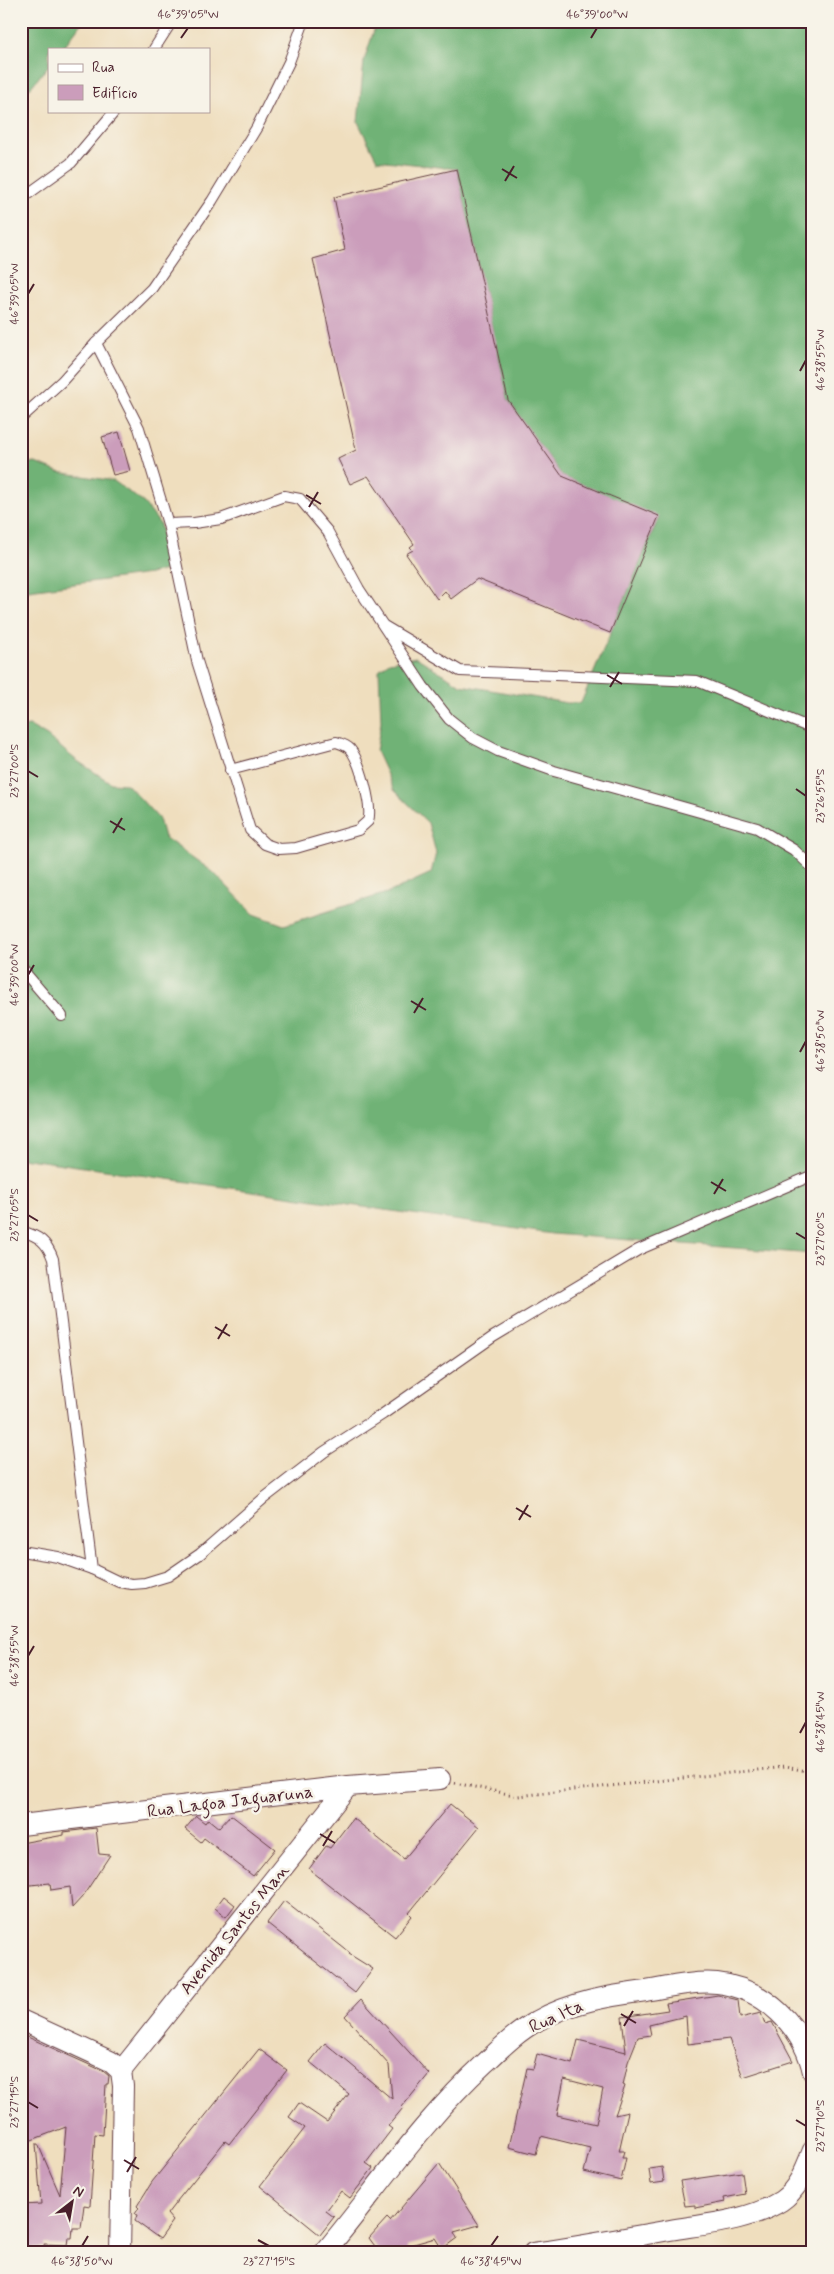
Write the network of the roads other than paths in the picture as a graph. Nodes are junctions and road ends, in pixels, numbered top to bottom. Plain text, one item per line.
1 (172, 21) edge
2 (304, 21) edge
3 (155, 48) edge
4 (114, 112) edge
5 (21, 199) edge
6 (96, 343) junction
7 (21, 418) edge
8 (168, 524) junction
9 (382, 624) junction
10 (813, 729) edge
11 (230, 770) junction
12 (813, 868) edge
13 (21, 968) edge
14 (62, 1016) dead end
15 (813, 1174) edge
16 (21, 1231) edge
17 (21, 1551) edge
18 (92, 1569) junction
19 (440, 1779) road end
20 (348, 1786) junction
21 (21, 1825) edge
22 (21, 2020) edge
23 (121, 2071) junction
24 (813, 2072) edge
25 (813, 2150) edge
26 (120, 2253) edge
27 (324, 2253) edge
28 (533, 2253) edge

1 - 3 lane
2 - 6 lane
4 - 5 lane
6 - 7 lane
6 - 8 lane
8 - 9 lane
8 - 11 lane
9 - 10 lane
9 - 12 lane
11 - 11 lane
13 - 14 lane
15 - 18 lane
16 - 18 lane
17 - 18 lane
19 - 20 street, Rua Lagoa Jaguaruna
20 - 21 street, Rua Lagoa Jaguaruna
20 - 23 street, Avenida Santos Man
22 - 23 street
23 - 26 street
24 - 27 street, Rua Ita
25 - 28 street

